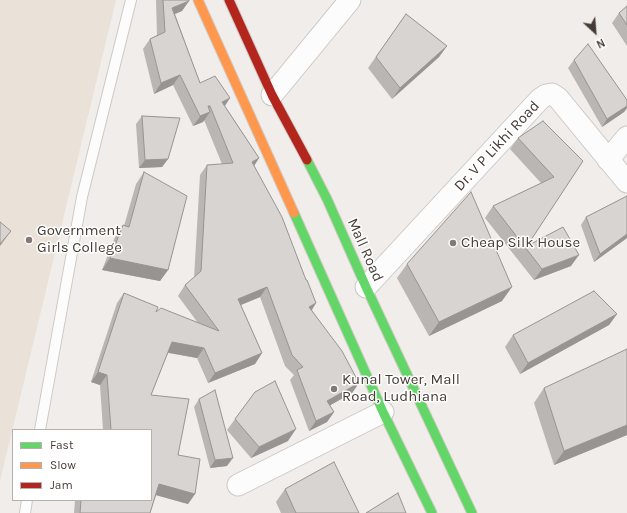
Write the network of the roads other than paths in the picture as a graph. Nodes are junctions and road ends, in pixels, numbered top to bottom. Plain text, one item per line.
1 (131, 0) edge
2 (198, 0) edge
3 (229, 0) edge
4 (345, 7) edge
5 (272, 94) junction
6 (627, 137) edge
7 (608, 160) junction
8 (627, 182) edge
9 (366, 287) junction
10 (383, 412) junction
11 (40, 429) edge
12 (238, 485) dead end
13 (27, 501) edge
14 (25, 513) edge
15 (432, 513) edge
16 (472, 513) edge

1 - 11 lane
2 - 10 main road
3 - 5 main road, Mall Road
4 - 5 street
5 - 9 main road, Mall Road
6 - 7 street
7 - 8 street, Dr. V P Likhi Road
7 - 9 street, Dr. V P Likhi Road
9 - 16 main road, Mall Road
10 - 12 street
10 - 15 main road
13 - 14 lane

